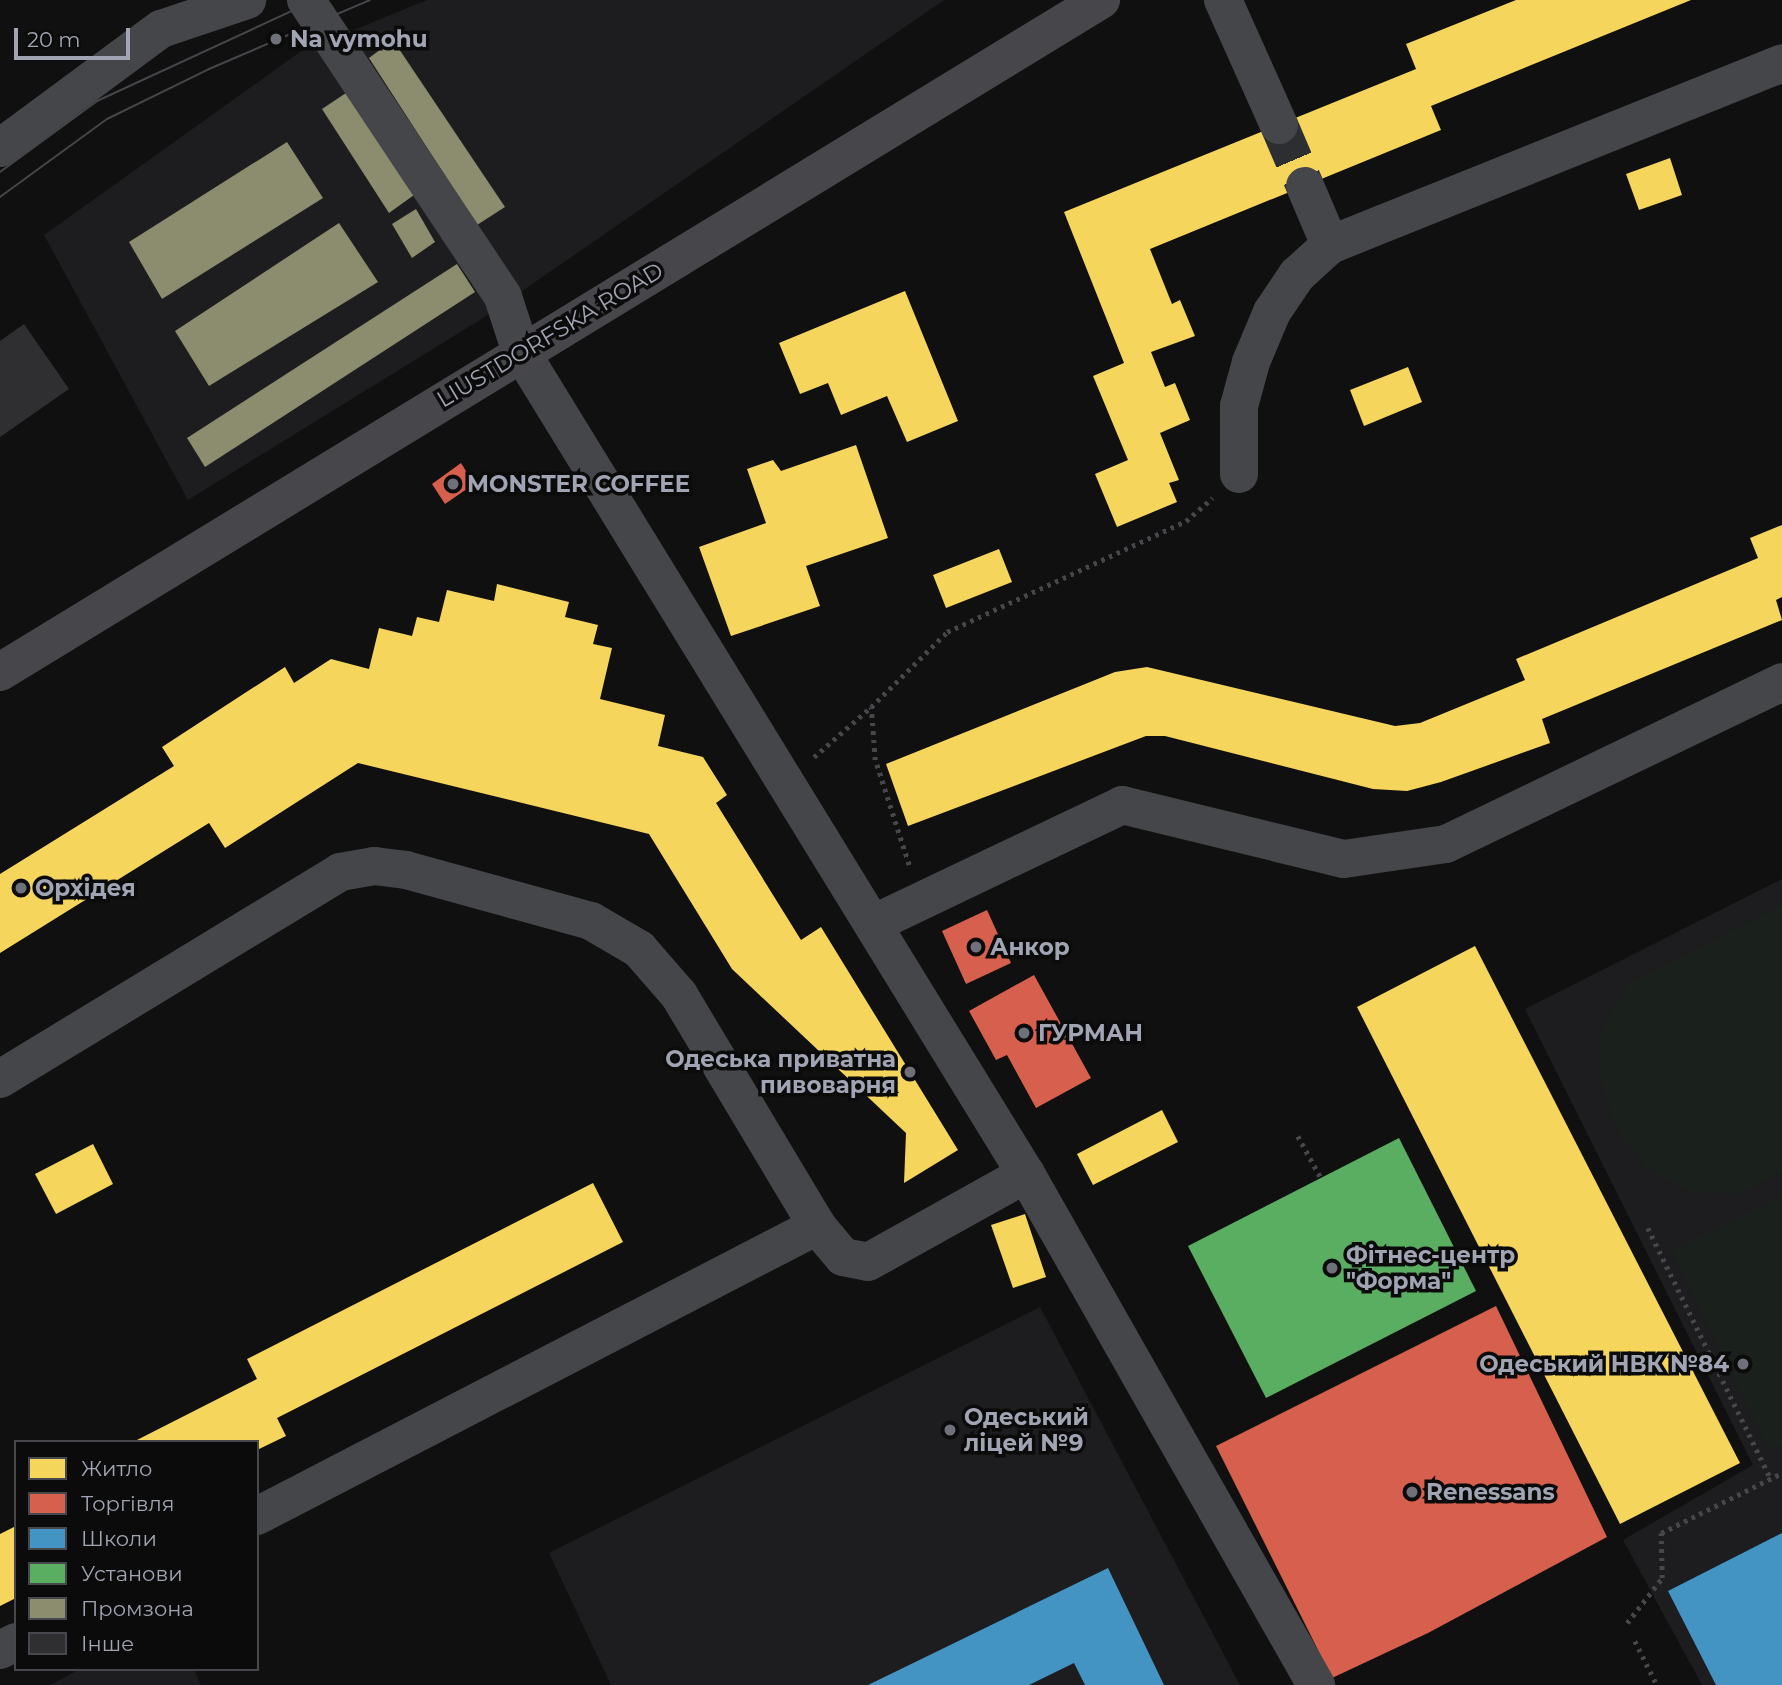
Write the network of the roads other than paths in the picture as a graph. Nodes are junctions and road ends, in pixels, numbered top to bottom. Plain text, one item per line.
1 (247, 0) edge
2 (306, 0) edge
3 (1101, 0) edge
4 (1223, 0) edge
5 (1782, 63) edge
6 (1279, 125) tunnel mouth
7 (0, 148) edge
8 (1305, 186) tunnel mouth
9 (1330, 245) junction
10 (521, 352) junction
11 (1239, 474) road end
12 (0, 672) edge
13 (1782, 682) edge
14 (875, 923) junction
15 (0, 1079) edge
16 (1026, 1174) junction
17 (817, 1226) junction
18 (259, 1515) edge
19 (1316, 1685) edge

1 - 7 street
2 - 10 street
3 - 10 main road, LIUSTDORFSKA ROAD
4 - 6 street
5 - 9 street
8 - 9 street
9 - 11 street
10 - 12 main road, LIUSTDORFSKA ROAD
10 - 14 street
13 - 14 street
14 - 16 street
15 - 17 street
16 - 17 street
16 - 19 street
17 - 18 street

